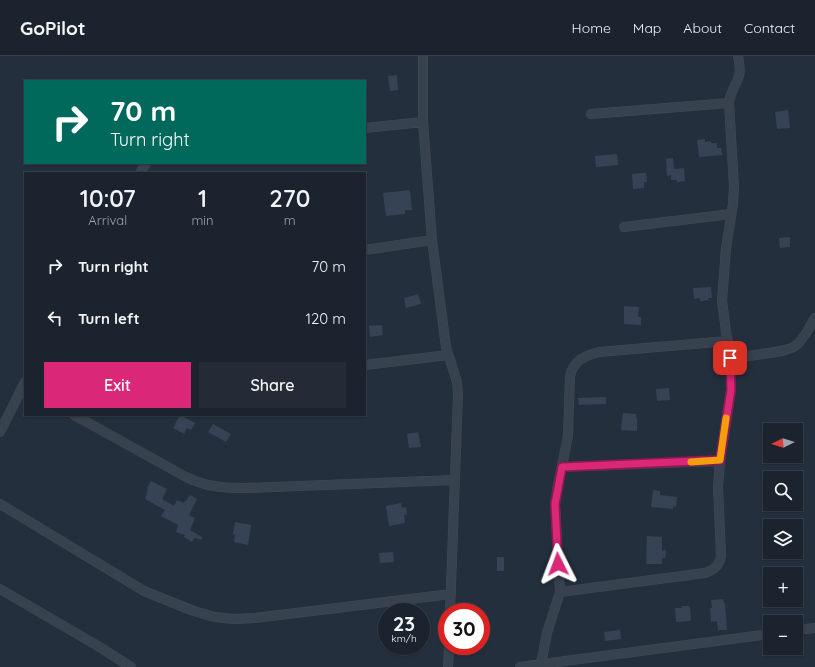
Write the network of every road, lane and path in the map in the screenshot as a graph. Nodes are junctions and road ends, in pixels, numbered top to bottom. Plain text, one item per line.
1 (423, 56) edge
2 (738, 56) edge
3 (729, 103) junction
4 (591, 114) dead end
5 (423, 122) junction
6 (366, 128) edge
7 (731, 214) junction
8 (624, 227) dead end
9 (432, 240) junction
10 (366, 250) edge
11 (815, 318) edge
12 (728, 341) junction
13 (448, 355) junction
14 (730, 358) junction
15 (366, 365) edge
16 (24, 386) edge
17 (76, 416) edge
18 (0, 432) edge
19 (720, 460) junction
20 (562, 467) junction
21 (455, 480) junction
22 (0, 504) edge
23 (0, 589) edge
24 (560, 592) junction
25 (451, 594) junction
26 (450, 603) edge
27 (815, 628) edge
28 (803, 629) edge
29 (763, 635) edge
30 (449, 655) edge
31 (541, 664) junction
32 (131, 667) edge
33 (448, 667) edge
34 (520, 667) edge

1 - 5 street
2 - 3 street
3 - 4 street
3 - 7 street
5 - 6 street
5 - 9 street
7 - 8 street
7 - 12 street
9 - 10 street
9 - 13 street
11 - 14 street
12 - 14 street
12 - 20 street
13 - 15 street
13 - 21 street
14 - 19 street
16 - 18 street
17 - 21 street
19 - 20 street
19 - 24 street
20 - 24 street
21 - 25 street
22 - 25 street
23 - 32 street
24 - 31 street
25 - 26 street
27 - 28 street
29 - 31 street
30 - 33 street
31 - 34 street

